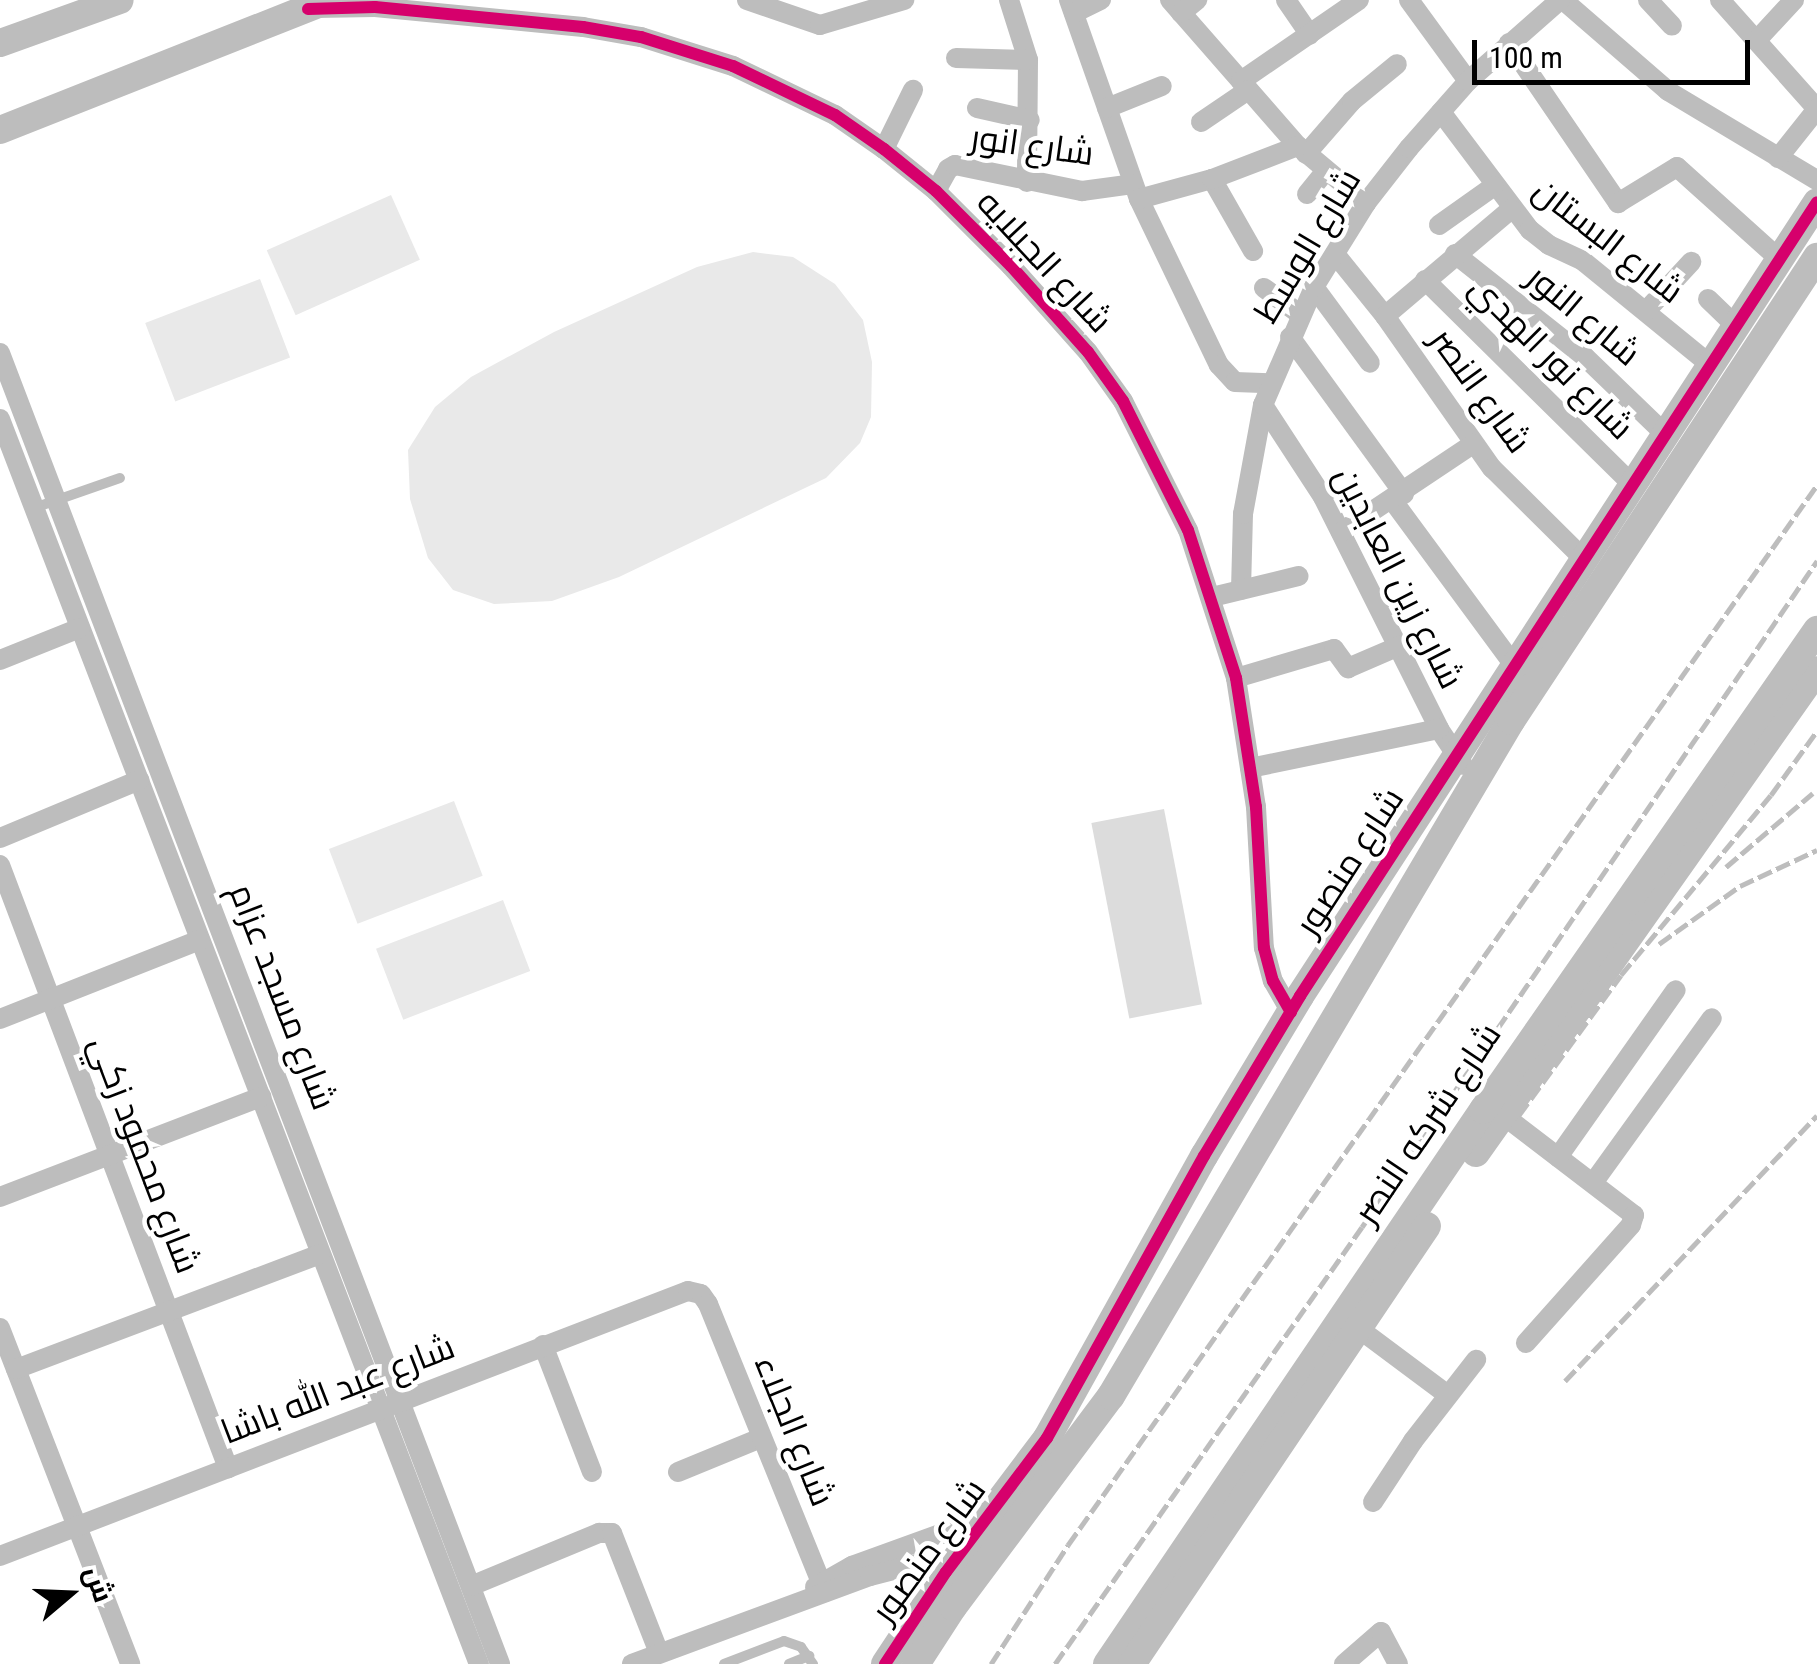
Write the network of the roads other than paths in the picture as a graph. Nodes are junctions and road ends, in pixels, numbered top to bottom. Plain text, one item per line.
1 (120, 0) edge
2 (746, 0) edge
3 (904, 0) edge
4 (1009, 0) edge
5 (1101, 0) edge
6 (1286, 0) edge
7 (1358, 0) edge
8 (1409, 0) edge
9 (1561, 0) edge
10 (1648, 0) edge
11 (1794, 0) edge
12 (318, 4) edge
13 (1183, 4) edge
14 (1731, 4) edge
15 (1072, 7) edge
16 (509, 9) edge
17 (847, 9) edge
18 (1672, 26) dead end
19 (1310, 35) junction
20 (1756, 40) junction
21 (1510, 43) junction
22 (0, 44) edge
23 (956, 58) dead end
24 (1028, 60) junction
25 (1397, 64) dead end
26 (1468, 81) junction
27 (1162, 86) dead end
28 (1244, 86) junction
29 (913, 90) dead end
30 (977, 108) dead end
31 (1106, 108) junction
32 (1817, 109) edge
33 (1441, 112) junction
34 (1030, 120) junction
35 (1201, 122) dead end
36 (0, 130) edge
37 (884, 149) junction
38 (1302, 150) junction
39 (1778, 158) junction
40 (1325, 172) junction
41 (1212, 179) junction
42 (1817, 180) edge
43 (1026, 182) junction
44 (1494, 186) junction
45 (936, 191) junction
46 (1136, 191) junction
47 (1307, 194) dead end
48 (1817, 202) edge
49 (1366, 204) junction
50 (1511, 209) junction
51 (1439, 225) dead end
52 (1253, 251) dead end
53 (1335, 254) junction
54 (1456, 254) junction
55 (1817, 257) edge
56 (1779, 259) junction
57 (1690, 262) dead end
58 (1425, 280) junction
59 (1264, 288) dead end
60 (1314, 288) junction
61 (1708, 299) dead end
62 (1646, 312) junction
63 (1300, 315) junction
64 (1385, 316) junction
65 (1734, 324) junction
66 (1290, 337) junction
67 (0, 353) edge
68 (1370, 364) dead end
69 (1708, 364) junction
70 (1269, 383) junction
71 (1263, 405) junction
72 (0, 419) edge
73 (1664, 433) junction
74 (1473, 444) junction
75 (21, 473) junction
76 (120, 478) dead end
77 (0, 481) edge
78 (1631, 483) junction
79 (1399, 498) junction
80 (57, 500) junction
81 (34, 508) junction
82 (1340, 532) junction
83 (1583, 558) junction
84 (1298, 576) dead end
85 (1241, 590) junction
86 (1212, 598) junction
87 (80, 628) junction
88 (1817, 630) edge
89 (1399, 646) junction
90 (0, 660) edge
91 (1512, 664) junction
92 (1817, 670) edge
93 (1236, 678) junction
94 (1439, 728) junction
95 (1454, 756) junction
96 (1250, 768) junction
97 (1476, 779) junction
98 (140, 780) junction
99 (0, 838) edge
100 (0, 865) edge
101 (200, 940) junction
102 (1676, 990) dead end
103 (50, 999) junction
104 (1291, 1012) junction
105 (0, 1018) edge
106 (1712, 1018) dead end
107 (260, 1097) junction
108 (1503, 1115) junction
109 (110, 1155) junction
110 (1204, 1156) junction
111 (1558, 1157) junction
112 (1241, 1177) junction
113 (1593, 1183) junction
114 (0, 1197) edge
115 (320, 1254) junction
116 (701, 1294) joint
117 (168, 1311) junction
118 (0, 1328) edge
119 (1358, 1328) junction
120 (1526, 1343) dead end
121 (543, 1345) junction
122 (1476, 1360) dead end
123 (16, 1369) junction
124 (1448, 1395) junction
125 (390, 1404) junction
126 (761, 1438) junction
127 (228, 1468) junction
128 (592, 1472) dead end
129 (678, 1472) dead end
130 (1373, 1502) dead end
131 (76, 1526) junction
132 (975, 1534) junction
133 (1000, 1550) junction
134 (0, 1556) edge
135 (958, 1580) junction
136 (470, 1586) junction
137 (822, 1587) junction
138 (659, 1653) junction
139 (811, 1660) edge
140 (130, 1664) edge
141 (478, 1664) edge
142 (500, 1664) edge
143 (632, 1664) edge
144 (724, 1664) edge
145 (789, 1664) edge
146 (885, 1664) edge
147 (916, 1664) edge
148 (1107, 1664) edge
149 (1132, 1664) edge
150 (1344, 1664) edge
151 (1398, 1664) edge

1 - 22 street
2 - 17 street
3 - 17 street
4 - 24 street
5 - 15 street
6 - 19 street
7 - 19 street
8 - 26 street
9 - 21 street, شارع الوسط
9 - 39 street
10 - 18 street
11 - 20 street
12 - 16 street, شارع الجبلايه
12 - 36 street
13 - 28 street
14 - 20 street
15 - 31 street
16 - 37 street, شارع الجبلايه
19 - 28 street
20 - 32 street
21 - 26 street, شارع الوسط
21 - 56 street
23 - 24 street
24 - 34 street
25 - 38 street
26 - 33 street, شارع الوسط
27 - 31 street
28 - 35 street
28 - 38 street
29 - 37 street
30 - 34 street
31 - 46 street
32 - 39 street
33 - 44 street, شارع البستان
33 - 49 street, شارع الوسط
34 - 43 street
37 - 45 street, شارع الجبلايه
38 - 40 street
38 - 41 street, شارع انور
39 - 42 street
40 - 47 street
40 - 49 street
41 - 46 street, شارع انور
41 - 52 street
43 - 45 street, شارع انور
43 - 46 street, شارع انور
44 - 50 street, شارع البستان
44 - 51 street
45 - 86 street, شارع الجبلايه
46 - 70 street
48 - 56 street, شارع منصور
49 - 53 street, شارع الوسط
50 - 54 street
50 - 62 street, شارع البستان
53 - 60 street, شارع الوسط
53 - 64 street, شارع النصر
54 - 58 street
54 - 73 street, شارع النور
55 - 97 street, شارع منصور
56 - 65 street, شارع منصور
57 - 62 street
58 - 64 street
58 - 78 street, شارع نور الهدي
59 - 63 street
60 - 63 street, شارع الوسط
60 - 68 street
61 - 65 street
62 - 69 street, شارع البستان
63 - 66 street, شارع الوسط
64 - 74 street, شارع النصر
65 - 69 street, شارع منصور
66 - 70 street, شارع الوسط
66 - 79 street
67 - 80 street, شارع مسجد عزام
69 - 73 street, شارع منصور
70 - 71 street, شارع الوسط
71 - 82 street, شارع زين العابدين
71 - 85 street, شارع الوسط
72 - 75 street, شارع مسجد عزام
73 - 78 street, شارع منصور
74 - 79 street
74 - 83 street, شارع النصر
75 - 77 street
75 - 81 street, شارع مسجد عزام
76 - 80 lane
78 - 83 street, شارع منصور
79 - 82 street
79 - 91 street
80 - 81 lane
80 - 125 street, شارع مسجد عزام
81 - 87 street, شارع مسجد عزام
82 - 89 street, شارع زين العابدين
83 - 91 street, شارع منصور
84 - 85 street
85 - 86 street
86 - 93 street, شارع الجبلايه
87 - 90 street
87 - 98 street, شارع مسجد عزام
88 - 148 street, شارع شركه النصر
89 - 93 street
89 - 94 street, شارع زين العابدين
91 - 95 street, شارع منصور
92 - 108 street, شارع شركه النصر
93 - 96 street, شارع الجبلايه
94 - 95 street, شارع زين العابدين
94 - 96 street
95 - 97 street, شارع زين العابدين
95 - 104 street, شارع منصور
96 - 104 street, شارع الجبلايه
97 - 112 street, شارع منصور
98 - 99 street
98 - 101 street, شارع مسجد عزام
100 - 103 street, شارع محمود زكي
101 - 103 street
101 - 107 street, شارع مسجد عزام
102 - 111 street
103 - 105 street
103 - 109 street, شارع محمود زكي
104 - 110 street, شارع منصور
106 - 113 street
107 - 109 street
107 - 115 street, شارع مسجد عزام
108 - 111 street
108 - 119 street, شارع شركه النصر
109 - 114 street
109 - 117 street, شارع محمود زكي
110 - 112 street
110 - 132 street, شارع منصور
111 - 113 street
112 - 133 street, شارع منصور
113 - 120 street
115 - 117 street
115 - 125 street, شارع مسجد عزام
116 - 121 street, شارع عبد الله باشا
116 - 126 street, شارع الجلاء
117 - 123 street
117 - 127 street, شارع محمود زكي
118 - 123 street
119 - 124 street
119 - 149 street, شارع شركه النصر
121 - 125 street, شارع عبد الله باشا
121 - 128 street
122 - 124 street
123 - 131 street
124 - 130 street
125 - 127 street, شارع عبد الله باشا
125 - 136 street, شارع مسجد عزام
125 - 141 street, شارع مسجد عزام
126 - 129 street
126 - 137 street, شارع الجلاء
127 - 131 street, شارع عبد الله باشا
131 - 134 street, شارع عبد الله باشا
131 - 140 street
132 - 133 street
132 - 135 street, شارع منصور
132 - 137 street
133 - 135 street, شارع منصور
135 - 137 street
135 - 146 street, شارع منصور
135 - 147 street, شارع منصور
136 - 138 street
136 - 142 street, شارع مسجد عزام
137 - 138 street
138 - 143 street
139 - 144 lane
139 - 145 lane
150 - 151 street

